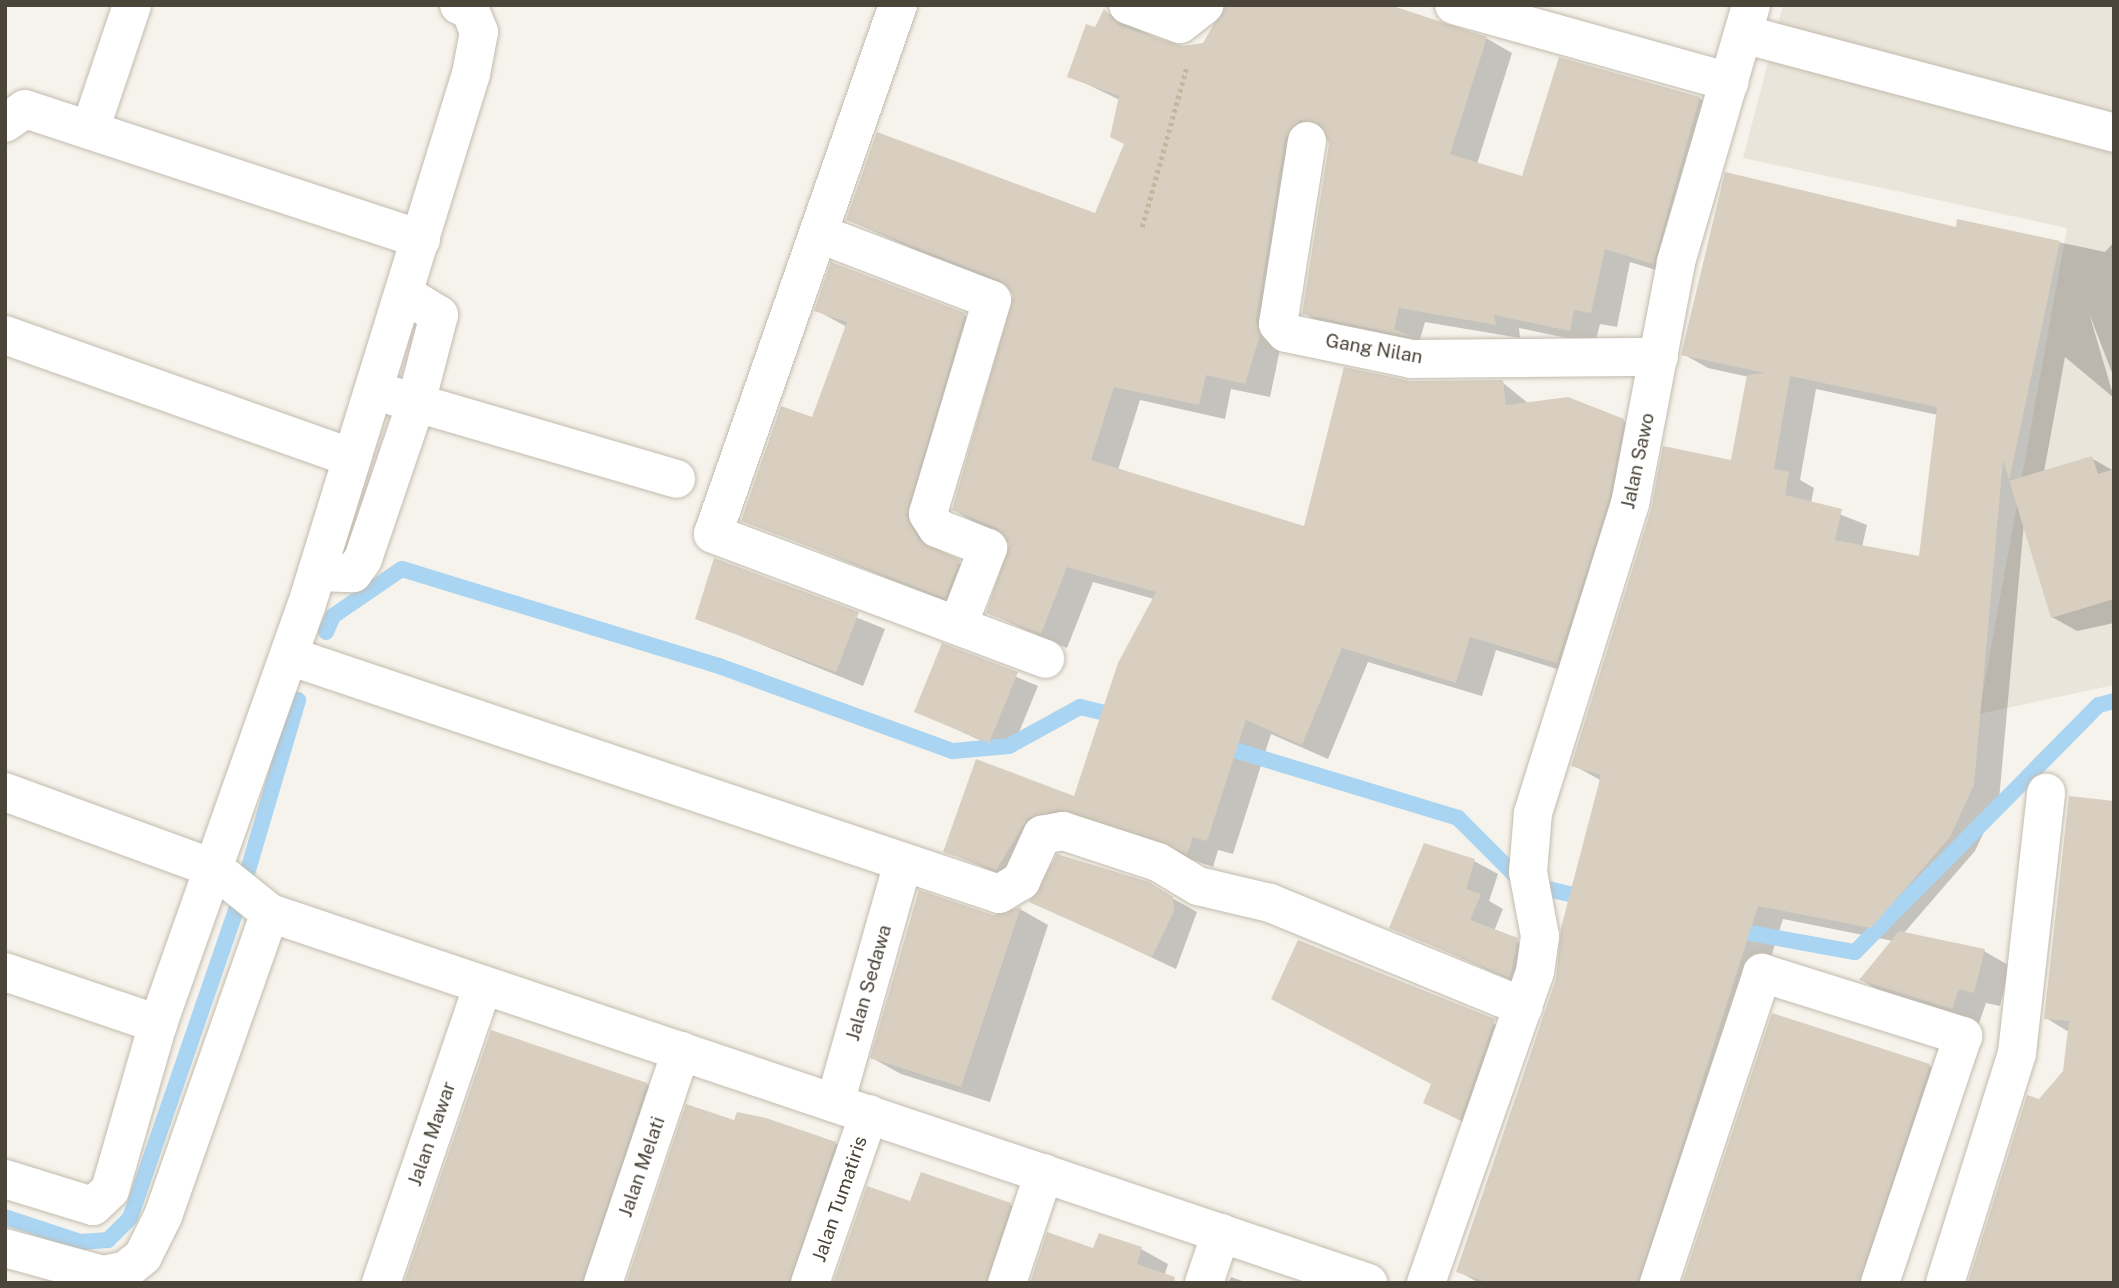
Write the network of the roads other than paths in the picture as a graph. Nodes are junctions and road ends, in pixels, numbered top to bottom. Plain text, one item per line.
1 (132, 5) edge
2 (459, 5) edge
3 (898, 5) edge
4 (1128, 5) edge
5 (1477, 8) edge
6 (1196, 14) edge
7 (1747, 20) edge
8 (1729, 82) junction
9 (5, 124) edge
10 (90, 130) junction
11 (2114, 133) edge
12 (1307, 141) dead end
13 (820, 234) junction
14 (421, 239) junction
15 (404, 294) junction
16 (5, 335) edge
17 (1659, 357) junction
18 (374, 389) junction
19 (416, 403) junction
20 (352, 457) junction
21 (676, 478) dead end
22 (317, 572) junction
23 (958, 625) junction
24 (289, 656) junction
25 (1045, 660) dead end
26 (5, 792) edge
27 (2046, 793) dead end
28 (903, 862) junction
29 (219, 873) junction
30 (265, 908) junction
31 (5, 972) edge
32 (483, 985) junction
33 (1523, 1007) junction
34 (158, 1024) junction
35 (681, 1051) junction
36 (852, 1109) junction
37 (1044, 1173) junction
38 (5, 1179) edge
39 (1221, 1233) junction
40 (5, 1248) edge
41 (126, 1277) edge
42 (381, 1283) edge
43 (603, 1283) edge
44 (810, 1283) edge
45 (1007, 1283) edge
46 (1204, 1283) edge
47 (1368, 1283) edge
48 (1426, 1283) edge
49 (1658, 1283) edge
50 (1880, 1283) edge
51 (1945, 1283) edge

1 - 10 street
2 - 14 street
3 - 13 street
4 - 6 street
5 - 8 street
7 - 8 street, Jalan Sawo
7 - 11 street
8 - 17 street, Jalan Sawo
9 - 10 street
10 - 14 street
12 - 17 street, Gang Nilan
13 - 23 street
13 - 23 street
14 - 15 street
15 - 18 street
15 - 19 street
16 - 20 street
17 - 33 street, Jalan Sawo
18 - 19 street
18 - 20 street
19 - 21 street
19 - 22 street
20 - 22 street
22 - 24 street
23 - 25 street
24 - 28 street
24 - 29 street
26 - 29 street
27 - 51 street
28 - 33 street
28 - 36 street, Jalan Sedawa
29 - 30 street
29 - 34 street
30 - 32 street
30 - 41 street
31 - 34 street
32 - 35 street
32 - 42 street, Jalan Mawar
33 - 48 street, Jalan Sawo
34 - 38 street
35 - 36 street
35 - 43 street, Jalan Melati
36 - 37 street
36 - 44 street, Jalan Tumatiris
37 - 39 street
37 - 45 street
39 - 46 street
39 - 47 street
40 - 41 street
49 - 50 street

